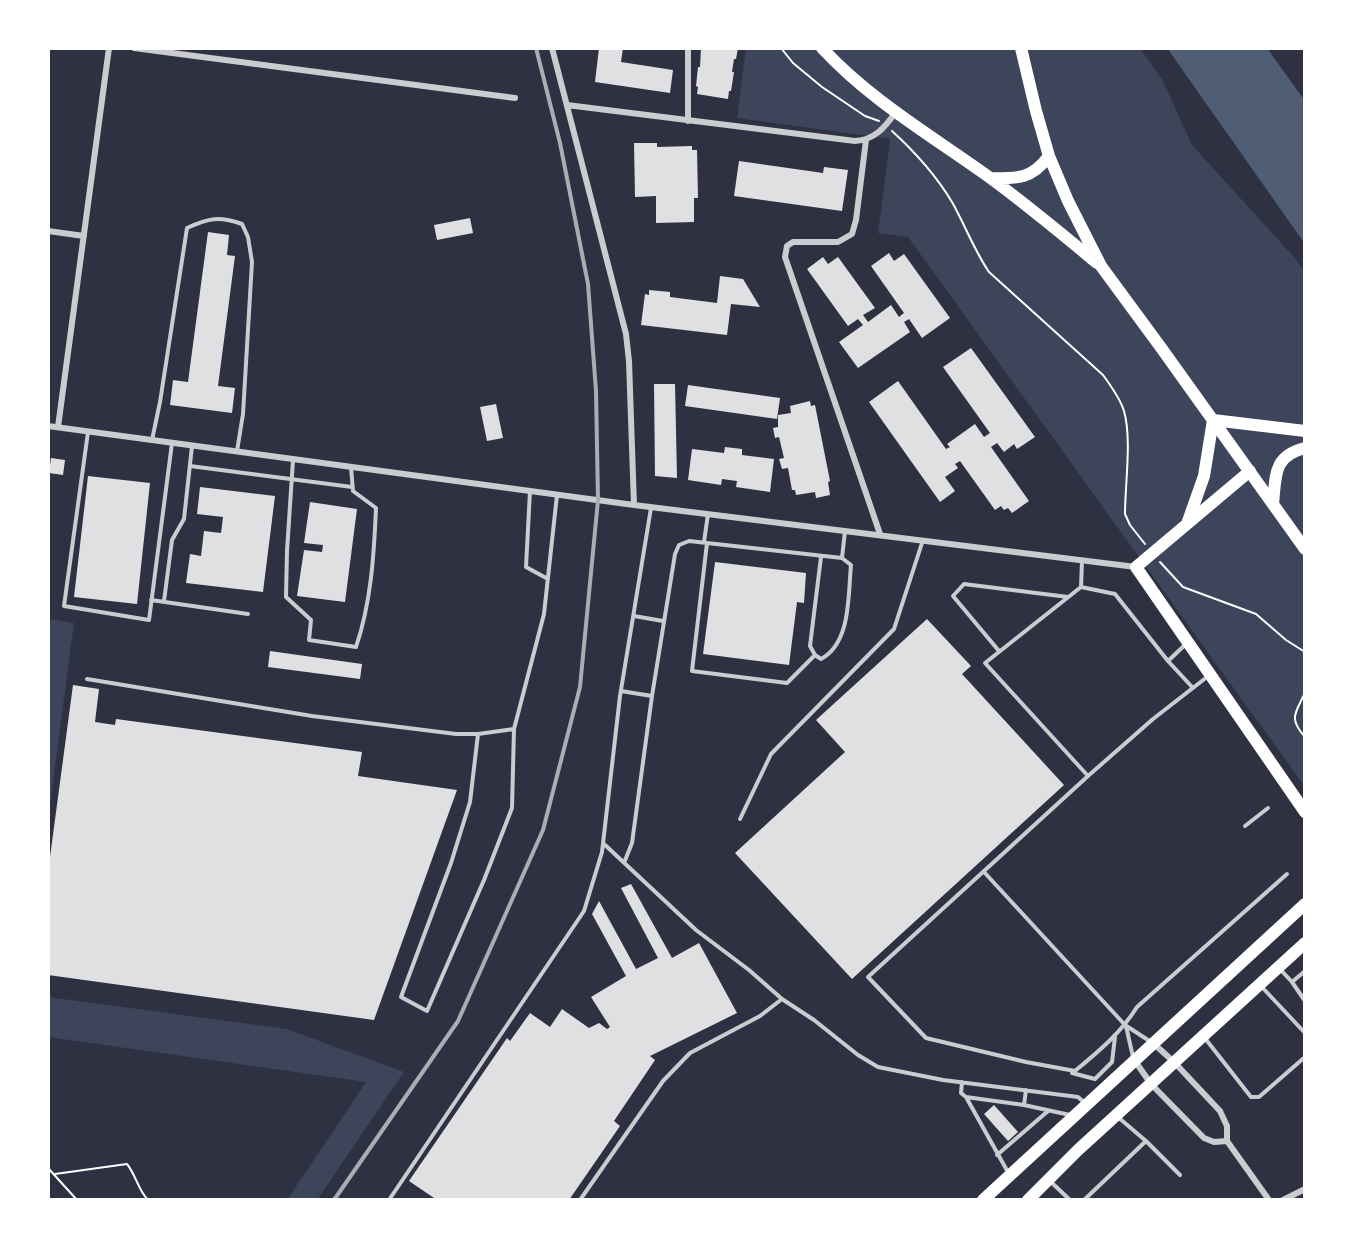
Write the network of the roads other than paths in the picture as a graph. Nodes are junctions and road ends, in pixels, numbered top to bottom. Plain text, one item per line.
1 (109, 48) edge
2 (134, 48) edge
3 (552, 48) edge
4 (688, 48) edge
5 (822, 48) edge
6 (1021, 48) edge
7 (515, 98) dead end
8 (567, 105) junction
9 (896, 112) junction
10 (688, 121) junction
11 (866, 140) junction
12 (1049, 156) junction
13 (991, 178) junction
14 (48, 231) edge
15 (84, 236) junction
16 (1101, 266) junction
17 (1213, 420) junction
18 (48, 426) edge
19 (58, 427) junction
20 (88, 431) junction
21 (1305, 431) edge
22 (152, 440) junction
23 (172, 442) junction
24 (192, 445) junction
25 (1305, 448) edge
26 (237, 451) junction
27 (293, 459) junction
28 (190, 466) junction
29 (351, 467) junction
30 (1250, 471) junction
31 (292, 479) junction
32 (352, 487) junction
33 (530, 491) junction
34 (556, 495) junction
35 (1273, 504) junction
36 (634, 505) junction
37 (651, 507) junction
38 (708, 514) junction
39 (1187, 525) junction
40 (846, 530) junction
41 (880, 534) junction
42 (923, 540) junction
43 (706, 542) junction
44 (1305, 549) edge
45 (821, 556) junction
46 (842, 558) junction
47 (1082, 560) junction
48 (1136, 567) junction
49 (548, 579) junction
50 (1081, 587) junction
51 (1068, 597) junction
52 (151, 600) junction
53 (164, 601) junction
54 (248, 614) dead end
55 (634, 616) junction
56 (663, 621) junction
57 (1188, 642) junction
58 (999, 651) junction
59 (815, 655) junction
60 (1168, 661) junction
61 (1210, 674) junction
62 (87, 679) dead end
63 (1193, 688) junction
64 (621, 691) junction
65 (652, 696) junction
66 (514, 729) junction
67 (478, 734) junction
68 (1088, 776) junction
69 (1268, 808) dead end
70 (1305, 812) edge
71 (740, 819) dead end
72 (1245, 826) dead end
73 (603, 843) junction
74 (624, 863) junction
75 (984, 872) junction
76 (1287, 873) dead end
77 (1305, 904) edge
78 (1305, 945) edge
79 (1278, 968) junction
80 (1305, 971) edge
81 (1292, 982) junction
82 (1260, 984) junction
83 (782, 999) junction
84 (1305, 1001) edge
85 (1125, 1026) junction
86 (1305, 1033) edge
87 (1203, 1036) junction
88 (1115, 1037) junction
89 (1153, 1043) junction
90 (1305, 1057) edge
91 (1134, 1060) junction
92 (1174, 1062) junction
93 (1045, 1066) junction
94 (962, 1082) junction
95 (1151, 1084) junction
96 (1026, 1090) junction
97 (966, 1097) junction
98 (1087, 1104) junction
99 (1024, 1105) junction
100 (1048, 1111) junction
101 (1116, 1115) junction
102 (1071, 1119) junction
103 (1146, 1141) junction
104 (1227, 1142) junction
105 (997, 1155) junction
106 (1010, 1175) junction
107 (1180, 1175) dead end
108 (1048, 1179) junction
109 (1305, 1189) edge
110 (389, 1200) edge
111 (580, 1200) edge
112 (983, 1200) edge
113 (1028, 1200) edge
114 (1070, 1200) edge
115 (1084, 1200) edge
116 (1269, 1200) edge
117 (1283, 1200) edge

1 - 15 street
2 - 7 street
3 - 8 street
4 - 10 street
5 - 9 main road
6 - 12 main road
8 - 10 street
8 - 36 street
9 - 11 street
9 - 13 main road
10 - 11 street
11 - 41 street
12 - 13 main road
12 - 16 main road
13 - 16 main road
14 - 15 street
15 - 19 street
16 - 17 main road
17 - 21 main road
17 - 30 main road
17 - 39 main road
18 - 19 street
19 - 20 street
20 - 22 street
20 - 52 lane
22 - 23 street
22 - 26 lane
23 - 24 street
23 - 52 lane
24 - 26 street
24 - 28 lane
25 - 35 main road
26 - 27 street
27 - 29 street
27 - 31 lane
28 - 31 lane
28 - 53 lane
29 - 32 lane
29 - 33 street
30 - 35 main road
30 - 39 main road
31 - 32 lane
31 - 32 lane
33 - 34 street
33 - 49 lane
34 - 36 street
34 - 49 lane
35 - 44 main road
36 - 37 street
37 - 38 street
37 - 55 lane
38 - 40 street
38 - 43 lane
39 - 48 main road
40 - 41 street
40 - 46 lane
41 - 42 street
42 - 47 street
42 - 71 lane
43 - 45 lane
43 - 56 lane
43 - 59 lane
45 - 46 lane
45 - 59 lane
46 - 59 lane
47 - 48 street
47 - 50 lane
48 - 57 main road
49 - 66 lane
50 - 51 lane
50 - 60 lane
51 - 58 lane
51 - 58 lane
52 - 53 lane
53 - 54 lane
55 - 56 lane
55 - 64 lane
56 - 65 lane
57 - 60 lane
57 - 61 main road
58 - 68 lane
60 - 63 lane
61 - 63 lane
61 - 70 main road
62 - 67 lane
63 - 68 lane
64 - 65 lane
64 - 73 lane
65 - 74 lane
66 - 67 lane
66 - 67 lane
68 - 75 lane
69 - 72 lane
73 - 74 lane
73 - 110 lane
74 - 83 lane
75 - 85 lane
75 - 93 lane
76 - 85 lane
77 - 89 main road
78 - 79 main road
79 - 81 lane
79 - 82 main road
80 - 81 lane
81 - 84 lane
82 - 86 lane
82 - 87 main road
83 - 94 lane
83 - 111 lane
85 - 88 lane
85 - 89 lane
85 - 91 lane
87 - 90 lane
87 - 92 main road
88 - 93 lane
88 - 93 lane
89 - 91 main road
89 - 92 street
91 - 95 street
91 - 98 main road
92 - 95 main road
92 - 104 street
94 - 96 lane
94 - 97 lane
95 - 101 main road
95 - 104 street
96 - 98 lane
96 - 99 lane
97 - 99 lane
97 - 105 lane
98 - 102 main road
99 - 100 lane
100 - 102 lane
100 - 105 lane
101 - 103 lane
101 - 108 main road
102 - 106 main road
103 - 107 lane
103 - 115 lane
104 - 116 street
105 - 106 lane
106 - 112 main road
108 - 113 main road
108 - 114 lane
109 - 117 street

